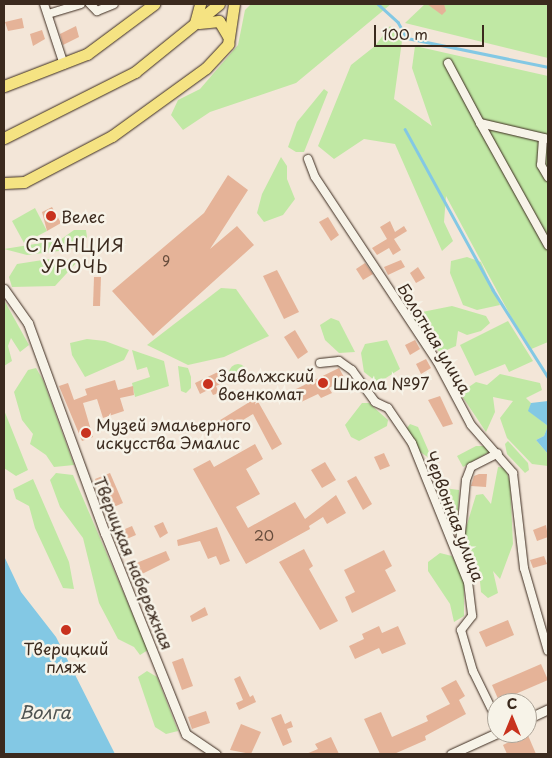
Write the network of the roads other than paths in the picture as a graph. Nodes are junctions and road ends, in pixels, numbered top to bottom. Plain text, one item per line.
1 (44, 4) edge
2 (81, 4) edge
3 (90, 4) edge
4 (114, 4) edge
5 (154, 4) edge
6 (200, 4) edge
7 (219, 4) edge
8 (234, 4) edge
9 (48, 14) junction
10 (191, 28) junction
11 (229, 39) junction
12 (448, 63) dead end
13 (64, 65) junction
14 (4, 86) edge
15 (480, 123) junction
16 (8, 136) edge
17 (546, 139) edge
18 (308, 159) dead end
19 (548, 177) edge
20 (4, 184) edge
21 (548, 245) edge
22 (4, 289) edge
23 (320, 363) dead end
24 (498, 454) junction
25 (459, 556) junction
26 (548, 650) edge
27 (487, 700) edge
28 (487, 738) edge
29 (216, 754) edge
30 (451, 754) edge

1 - 9 street
2 - 9 street
3 - 4 street
5 - 13 main road
6 - 10 main road
7 - 10 main road
8 - 11 main road
9 - 13 street
10 - 11 main road
10 - 16 main road
11 - 20 main road
12 - 15 street
13 - 14 main road
15 - 17 street
15 - 21 street
17 - 19 street
18 - 24 street, Болотная улица
22 - 29 street, Тверицкая набережная
23 - 25 street, Червонная улица
24 - 25 street
24 - 26 street, Болотная улица
25 - 27 street, Червонная улица
28 - 30 street

